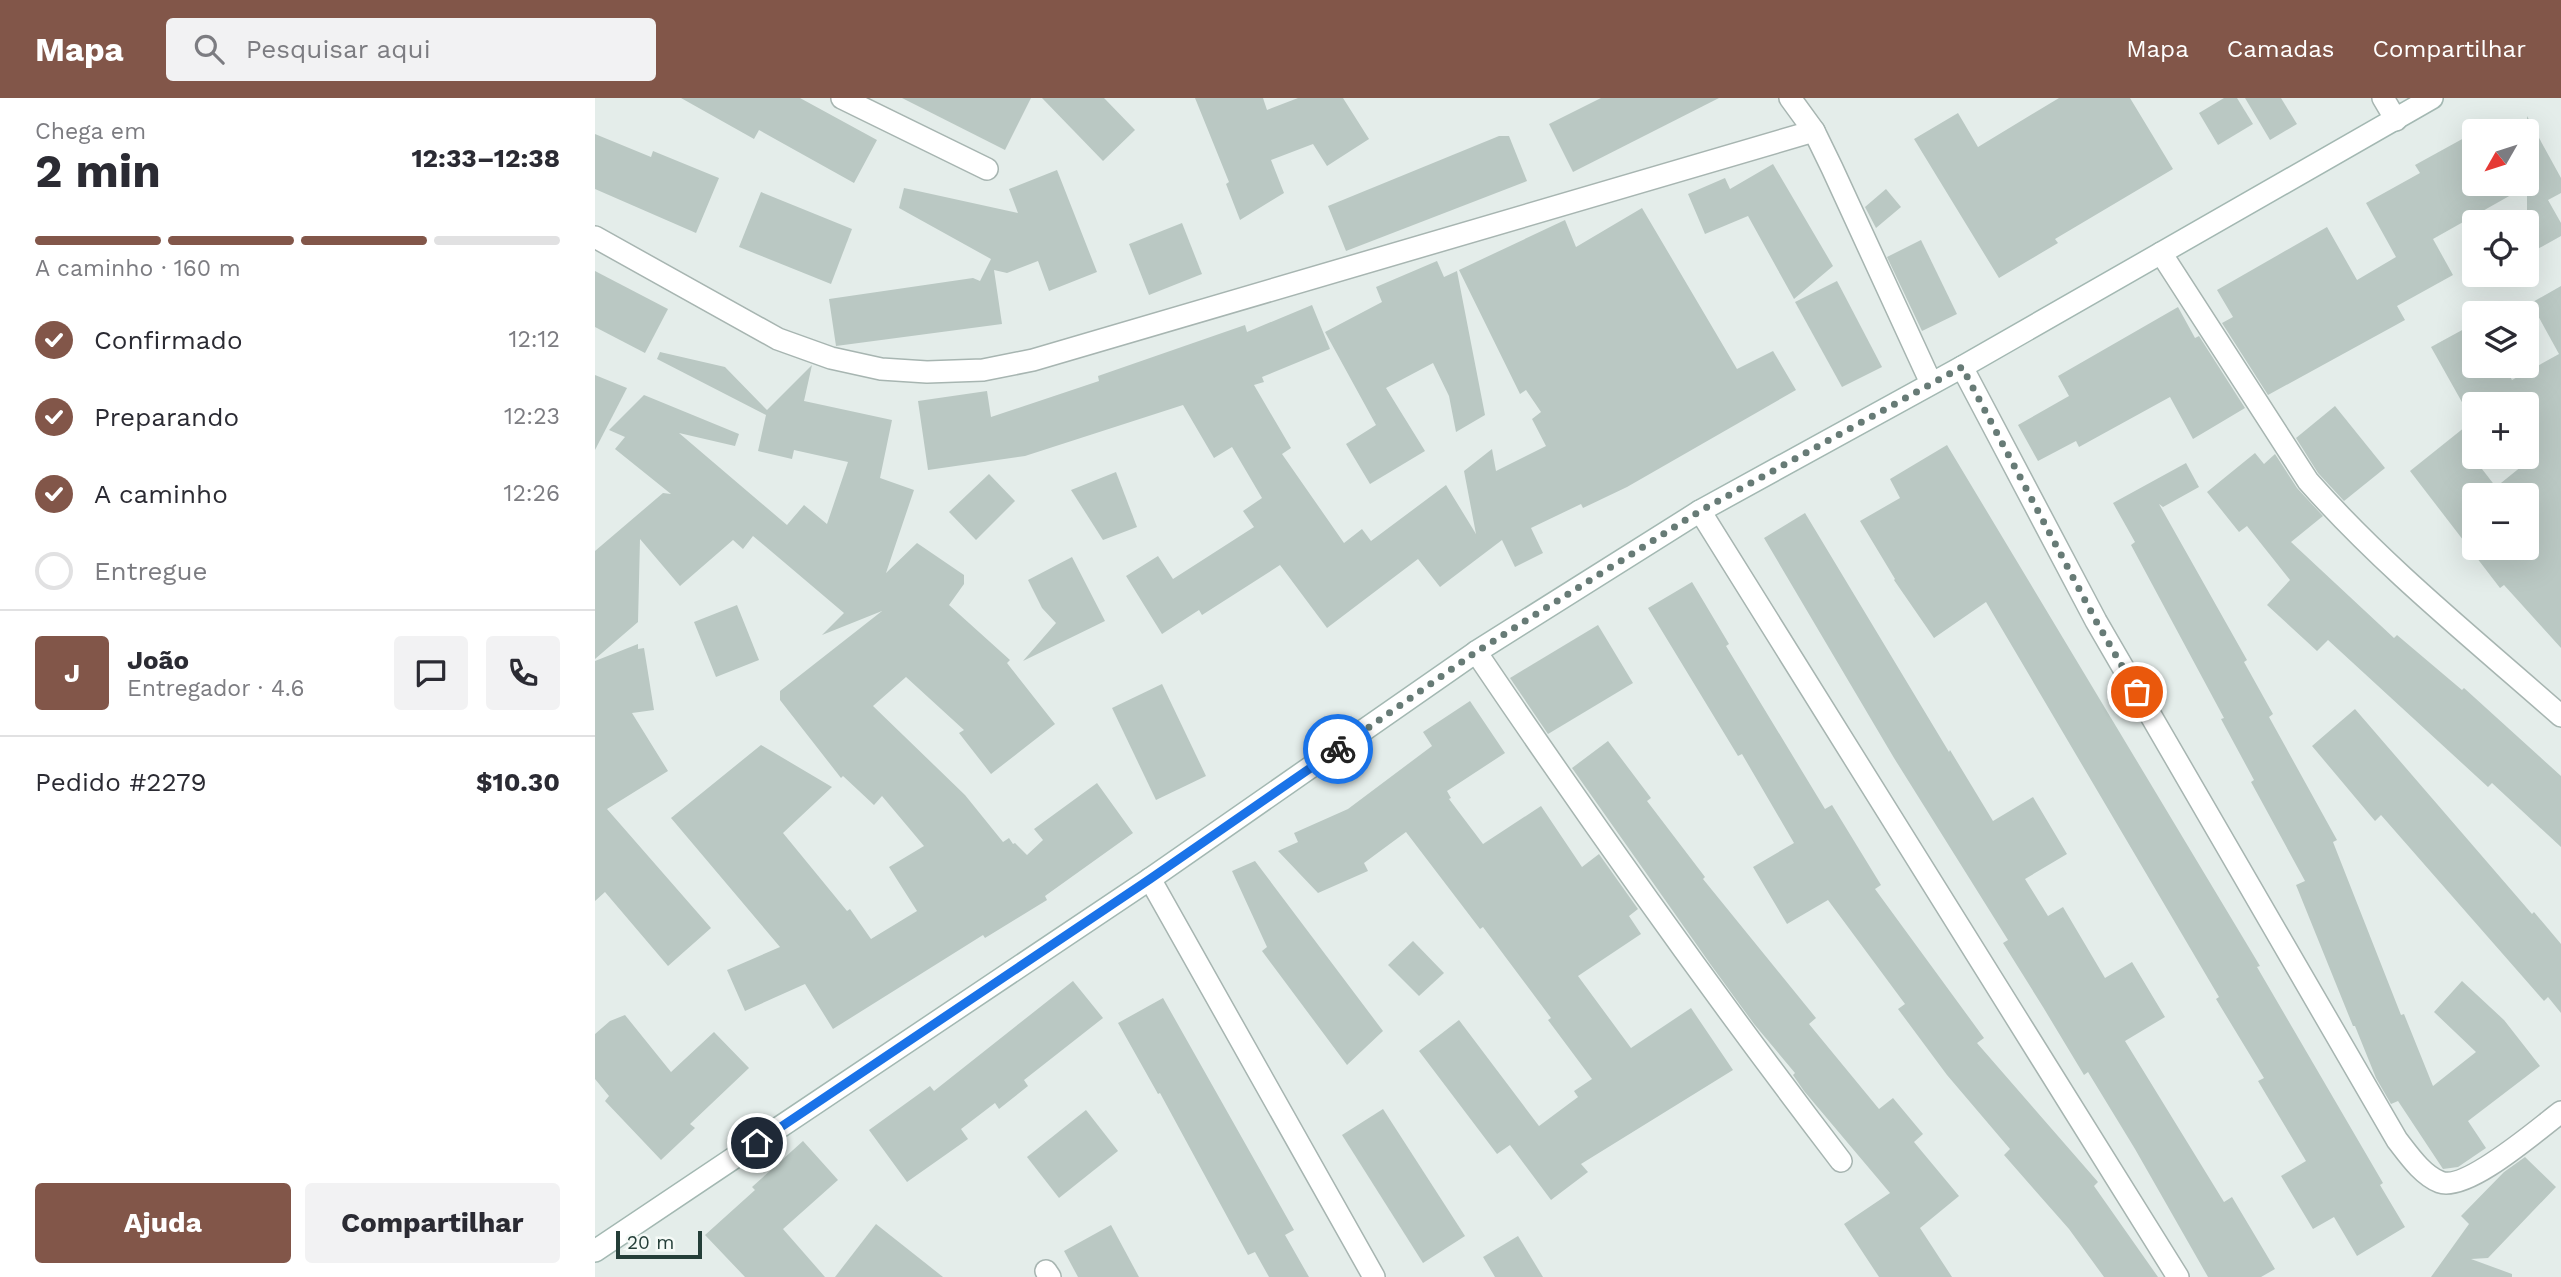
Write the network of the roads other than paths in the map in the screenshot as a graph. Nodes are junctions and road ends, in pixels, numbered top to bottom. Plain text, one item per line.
1 (842, 98) edge
2 (1790, 98) edge
3 (2383, 98) edge
4 (2432, 98) edge
5 (2396, 120) junction
6 (1814, 131) junction
7 (987, 169) dead end
8 (595, 237) edge
9 (2161, 253) junction
10 (1962, 367) junction
11 (1931, 383) junction
12 (1700, 511) junction
13 (1476, 652) junction
14 (2561, 716) edge
15 (1150, 879) junction
16 (2561, 1112) edge
17 (1841, 1161) dead end
18 (595, 1251) edge
19 (1374, 1277) edge
20 (2178, 1277) edge

1 - 7 street
2 - 6 street
3 - 5 street
4 - 5 street
5 - 9 street
6 - 8 street
6 - 11 street
9 - 10 street
9 - 14 street
10 - 11 street
10 - 16 street
11 - 12 street
12 - 13 street
12 - 20 street
13 - 15 street
13 - 17 street
15 - 18 street
15 - 19 street

